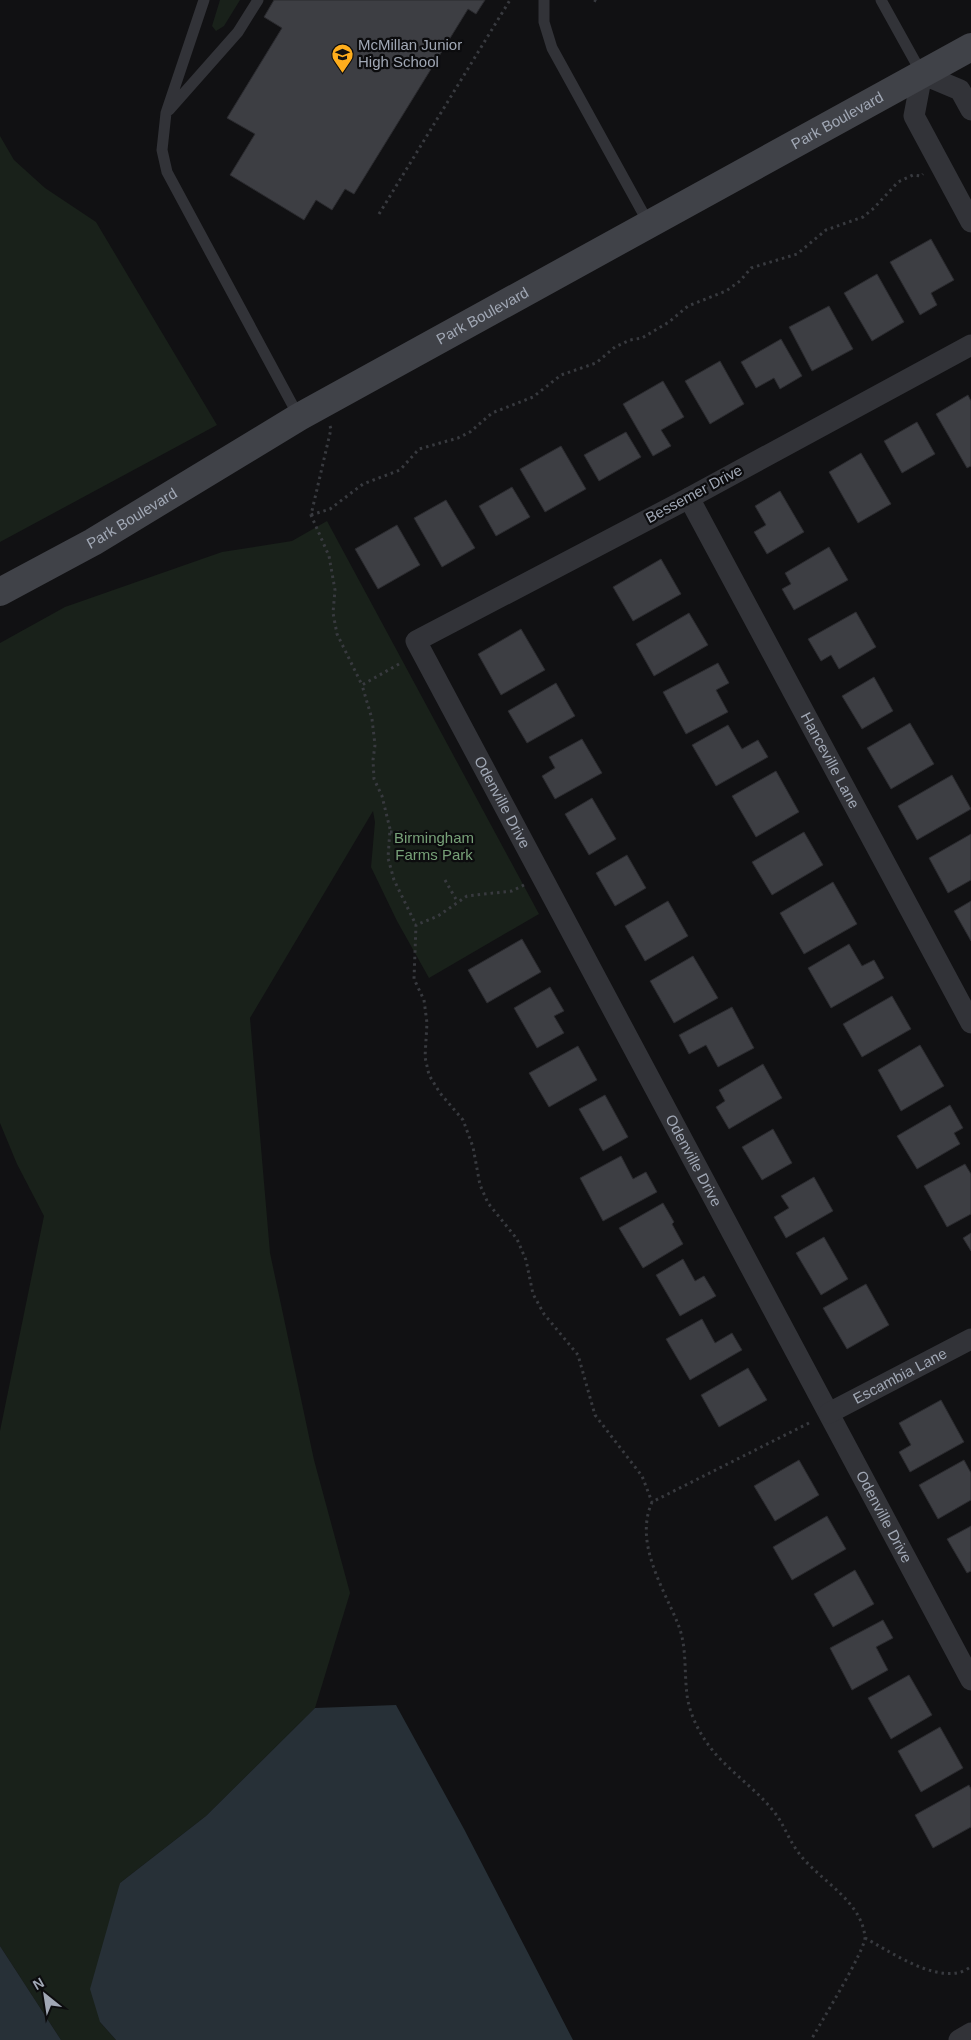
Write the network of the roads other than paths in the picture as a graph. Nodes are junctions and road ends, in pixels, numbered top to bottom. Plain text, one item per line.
1 (204, 0) edge
2 (258, 0) edge
3 (544, 0) edge
4 (881, 0) edge
5 (971, 47) edge
6 (922, 74) junction
7 (971, 110) edge
8 (166, 113) junction
9 (971, 222) edge
10 (650, 225) junction
11 (971, 345) edge
12 (299, 417) junction
13 (688, 498) junction
14 (0, 592) edge
15 (416, 640) joint
16 (971, 1023) edge
17 (971, 1339) edge
18 (829, 1414) junction
19 (971, 1680) edge
20 (971, 2033) edge
21 (959, 2040) edge

1 - 8 lane
2 - 8 lane
3 - 10 lane
4 - 6 lane
5 - 6 main road, Park Boulevard
6 - 7 street
6 - 9 street
6 - 10 main road, Park Boulevard
8 - 12 lane
10 - 12 main road, Park Boulevard
11 - 13 street, Bessemer Drive
12 - 14 main road, Park Boulevard
13 - 15 street, Bessemer Drive
13 - 16 street, Hanceville Lane
15 - 18 street, Odenville Drive
17 - 18 street, Escambia Lane
18 - 19 street, Odenville Drive
20 - 21 street

